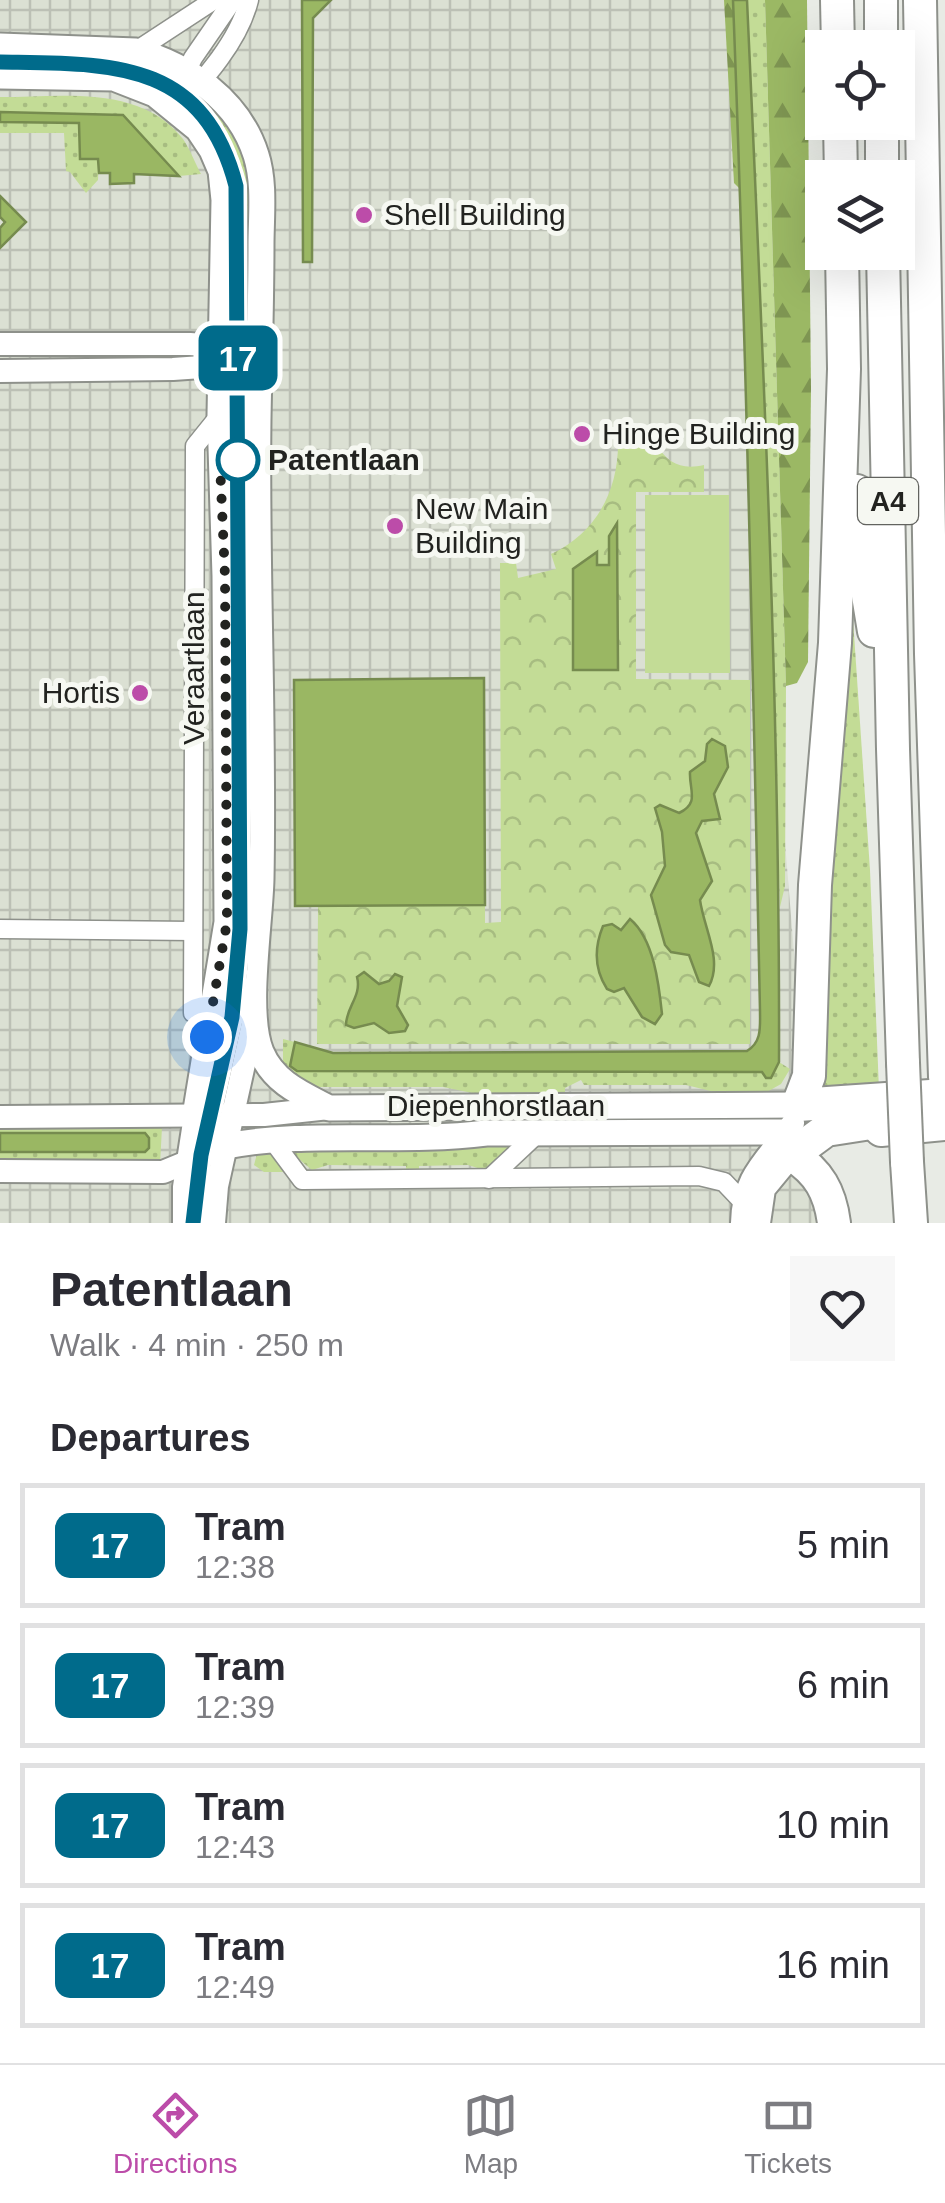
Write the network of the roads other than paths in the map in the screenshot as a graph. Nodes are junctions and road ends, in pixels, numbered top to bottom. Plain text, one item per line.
1 (214, 0) edge
2 (233, 0) edge
3 (249, 0) edge
4 (837, 0) edge
5 (881, 0) edge
6 (920, 0) edge
7 (838, 30) edge
8 (882, 30) edge
9 (0, 46) edge
10 (136, 51) junction
11 (0, 76) edge
12 (194, 76) junction
13 (173, 106) junction
14 (842, 270) edge
15 (883, 270) edge
16 (0, 344) edge
17 (221, 356) junction
18 (260, 356) junction
19 (844, 369) junction
20 (0, 371) edge
21 (220, 415) junction
22 (892, 748) junction
23 (0, 930) edge
24 (193, 930) junction
25 (220, 962) junction
26 (193, 1013) dead end
27 (254, 1015) junction
28 (944, 1056) edge
29 (945, 1077) edge
30 (945, 1095) edge
31 (329, 1108) junction
32 (233, 1115) junction
33 (945, 1115) edge
34 (195, 1116) junction
35 (0, 1117) edge
36 (945, 1124) edge
37 (826, 1130) junction
38 (538, 1134) junction
39 (788, 1134) junction
40 (273, 1140) junction
41 (226, 1146) junction
42 (188, 1162) junction
43 (0, 1171) edge
44 (489, 1179) junction
45 (742, 1213) edge
46 (184, 1223) edge
47 (214, 1223) edge
48 (758, 1223) edge
49 (834, 1223) edge
50 (910, 1223) edge

1 - 10 street
2 - 12 street
3 - 12 street
4 - 7 highway
5 - 8 highway
6 - 28 highway, A4
9 - 10 main road
10 - 12 main road
11 - 13 main road
12 - 13 street
12 - 18 main road
13 - 17 main road, Veraartlaan
14 - 19 highway, A4
15 - 22 highway, A4
16 - 17 street
17 - 18 street
17 - 20 street
17 - 21 main road, Veraartlaan
18 - 27 main road
19 - 22 highway, A4
19 - 39 highway, A4
21 - 24 street, Veraartlaan
21 - 25 main road, Veraartlaan
22 - 50 highway, A4, bridge
23 - 24 street
24 - 25 street
24 - 26 street, Veraartlaan
25 - 34 main road, Veraartlaan
27 - 31 main road
27 - 32 street
28 - 29 highway, A4
30 - 39 highway
31 - 32 street, Diepenhorstlaan
31 - 39 main road, Diepenhorstlaan
32 - 34 street, Diepenhorstlaan
32 - 41 street
33 - 37 highway
34 - 35 street, Diepenhorstlaan
34 - 41 main road
34 - 42 street, Veraartlaan
36 - 37 highway
37 - 39 highway
38 - 39 main road, Diepenhorstlaan
38 - 40 main road, Diepenhorstlaan
38 - 44 street, Diepenhorstlaan
39 - 45 street
39 - 48 street
39 - 49 highway
40 - 41 main road, Diepenhorstlaan
40 - 44 street
41 - 42 street, Diepenhorstlaan
41 - 47 street
42 - 43 street, Diepenhorstlaan
42 - 46 street, Veraartlaan
44 - 45 street

